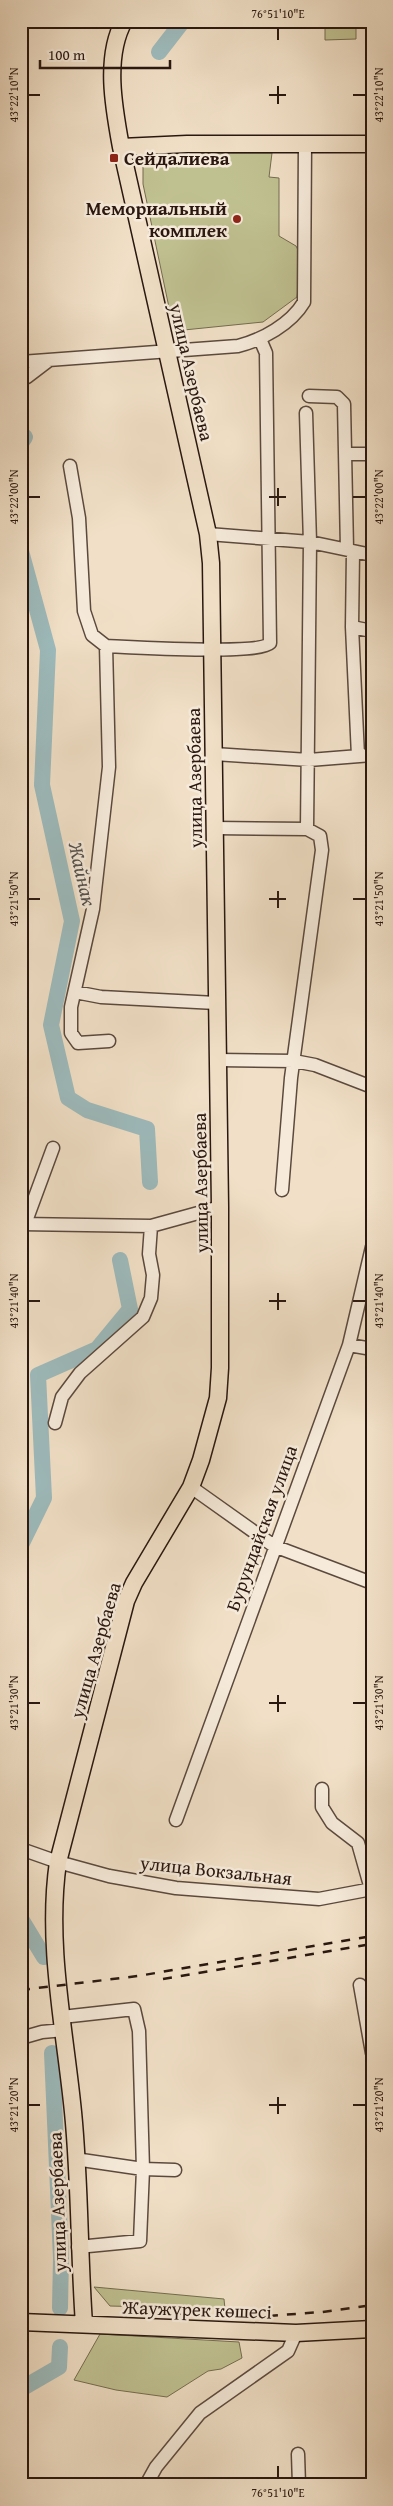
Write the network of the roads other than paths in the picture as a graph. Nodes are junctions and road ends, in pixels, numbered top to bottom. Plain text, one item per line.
1 (124, 21) edge
2 (305, 144) junction
3 (372, 144) edge
4 (121, 147) junction
5 (260, 339) junction
6 (167, 352) junction
7 (48, 361) junction
8 (21, 362) edge
9 (21, 378) edge
10 (309, 396) dead end
11 (306, 413) dead end
12 (347, 454) junction
13 (372, 454) edge
14 (70, 466) dead end
15 (208, 534) junction
16 (269, 538) junction
17 (310, 542) junction
18 (350, 550) junction
19 (372, 555) edge
20 (352, 627) junction
21 (372, 631) edge
22 (106, 646) junction
23 (212, 650) junction
24 (214, 754) junction
25 (372, 755) edge
26 (358, 756) junction
27 (308, 760) junction
28 (215, 828) junction
29 (307, 829) junction
30 (75, 992) junction
31 (216, 1003) junction
32 (109, 1040) dead end
33 (218, 1060) junction
34 (294, 1061) junction
35 (372, 1087) edge
36 (53, 1148) dead end
37 (282, 1190) dead end
38 (220, 1207) junction
39 (23, 1224) edge
40 (151, 1226) junction
41 (372, 1247) edge
42 (349, 1345) junction
43 (372, 1349) edge
44 (55, 1423) dead end
45 (191, 1487) junction
46 (274, 1546) junction
47 (372, 1582) edge
48 (322, 1789) dead end
49 (176, 1820) dead end
50 (21, 1849) edge
51 (58, 1862) junction
52 (371, 1889) edge
53 (360, 1985) dead end
54 (63, 2024) junction
55 (21, 2038) edge
56 (372, 2053) edge
57 (75, 2159) junction
58 (143, 2169) junction
59 (174, 2170) dead end
60 (78, 2247) junction
61 (21, 2322) edge
62 (84, 2324) junction
63 (372, 2329) edge
64 (296, 2333) junction
65 (298, 2454) dead end
66 (146, 2485) edge
67 (299, 2485) edge

1 - 4 main road, улица Азербаева
2 - 3 main road
2 - 4 main road
2 - 5 street
4 - 6 main road, улица Азербаева
5 - 6 street
5 - 16 street
6 - 7 street
6 - 15 main road, улица Азербаева
7 - 8 street
7 - 9 street
10 - 12 street
11 - 17 street
12 - 13 street
12 - 18 street
14 - 22 street
15 - 16 street
15 - 23 main road, улица Азербаева
16 - 17 street
16 - 23 street
17 - 18 street
17 - 27 street
18 - 19 street
18 - 20 street
20 - 21 street
20 - 26 street
22 - 23 street
22 - 30 street
23 - 24 main road, улица Азербаева
24 - 27 street
24 - 28 main road, улица Азербаева
25 - 26 street
26 - 27 street
27 - 29 street
28 - 29 street
28 - 31 main road, улица Азербаева
29 - 34 street
30 - 31 street
30 - 32 street
31 - 33 main road, улица Азербаева
33 - 34 street
33 - 38 main road, улица Азербаева
34 - 35 street
34 - 37 street
36 - 39 street
38 - 40 street
38 - 45 main road, улица Азербаева
39 - 40 street
40 - 44 street
41 - 42 street, Бурундайская улица
42 - 43 street
42 - 46 street, Бурундайская улица
45 - 46 street
45 - 51 main road, улица Азербаева
46 - 47 street
46 - 49 street, Бурундайская улица
48 - 52 street
50 - 51 street, улица Вокзальная
51 - 52 street, улица Вокзальная
51 - 54 main road, улица Азербаева
53 - 56 street
54 - 55 street
54 - 57 main road, улица Азербаева
54 - 58 street
57 - 58 street
57 - 60 main road, улица Азербаева
58 - 59 street
58 - 60 street
60 - 62 main road, улица Азербаева
61 - 62 main road, Жаужүрек көшесі
62 - 64 main road, Жаужүрек көшесі
63 - 64 main road, Жаужүрек көшесі
64 - 66 street
65 - 67 street

